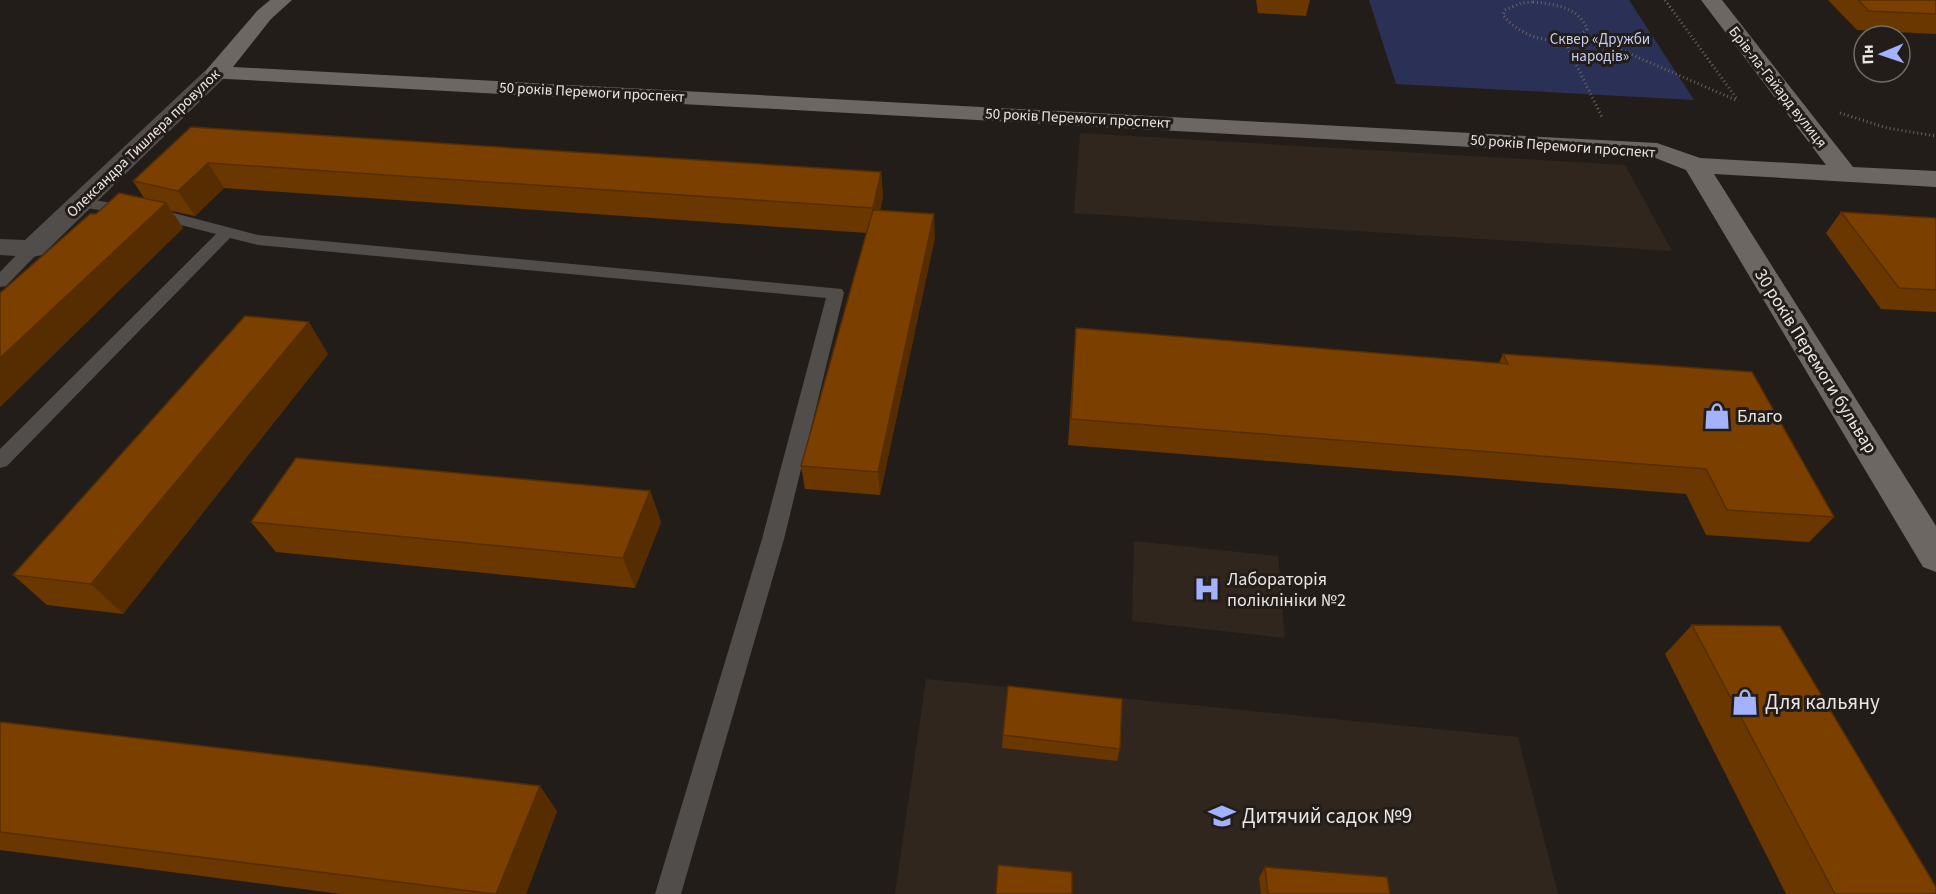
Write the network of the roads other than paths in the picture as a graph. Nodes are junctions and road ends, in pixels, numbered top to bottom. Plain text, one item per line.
1 (282, 0) edge
2 (1711, 0) edge
3 (216, 74) junction
4 (1696, 165) junction
5 (1845, 173) junction
6 (1936, 179) edge
7 (80, 203) junction
8 (227, 232) junction
9 (0, 247) edge
10 (32, 249) junction
11 (0, 282) edge
12 (0, 461) edge
13 (1936, 557) edge
14 (668, 894) edge

1 - 3 street, Олександра Тишлера провулок
2 - 5 street, Брів-ла-Гайард вулиця
3 - 4 street, 50 років Перемоги проспект
3 - 7 street, Олександра Тишлера провулок
4 - 5 street, 50 років Перемоги проспект
4 - 13 street, 30 років Перемоги бульвар
5 - 6 street, 50 років Перемоги проспект
7 - 8 lane
7 - 10 street, Олександра Тишлера провулок
8 - 12 lane
8 - 14 lane
9 - 10 street
10 - 11 lane, Олександра Тишлера провулок

